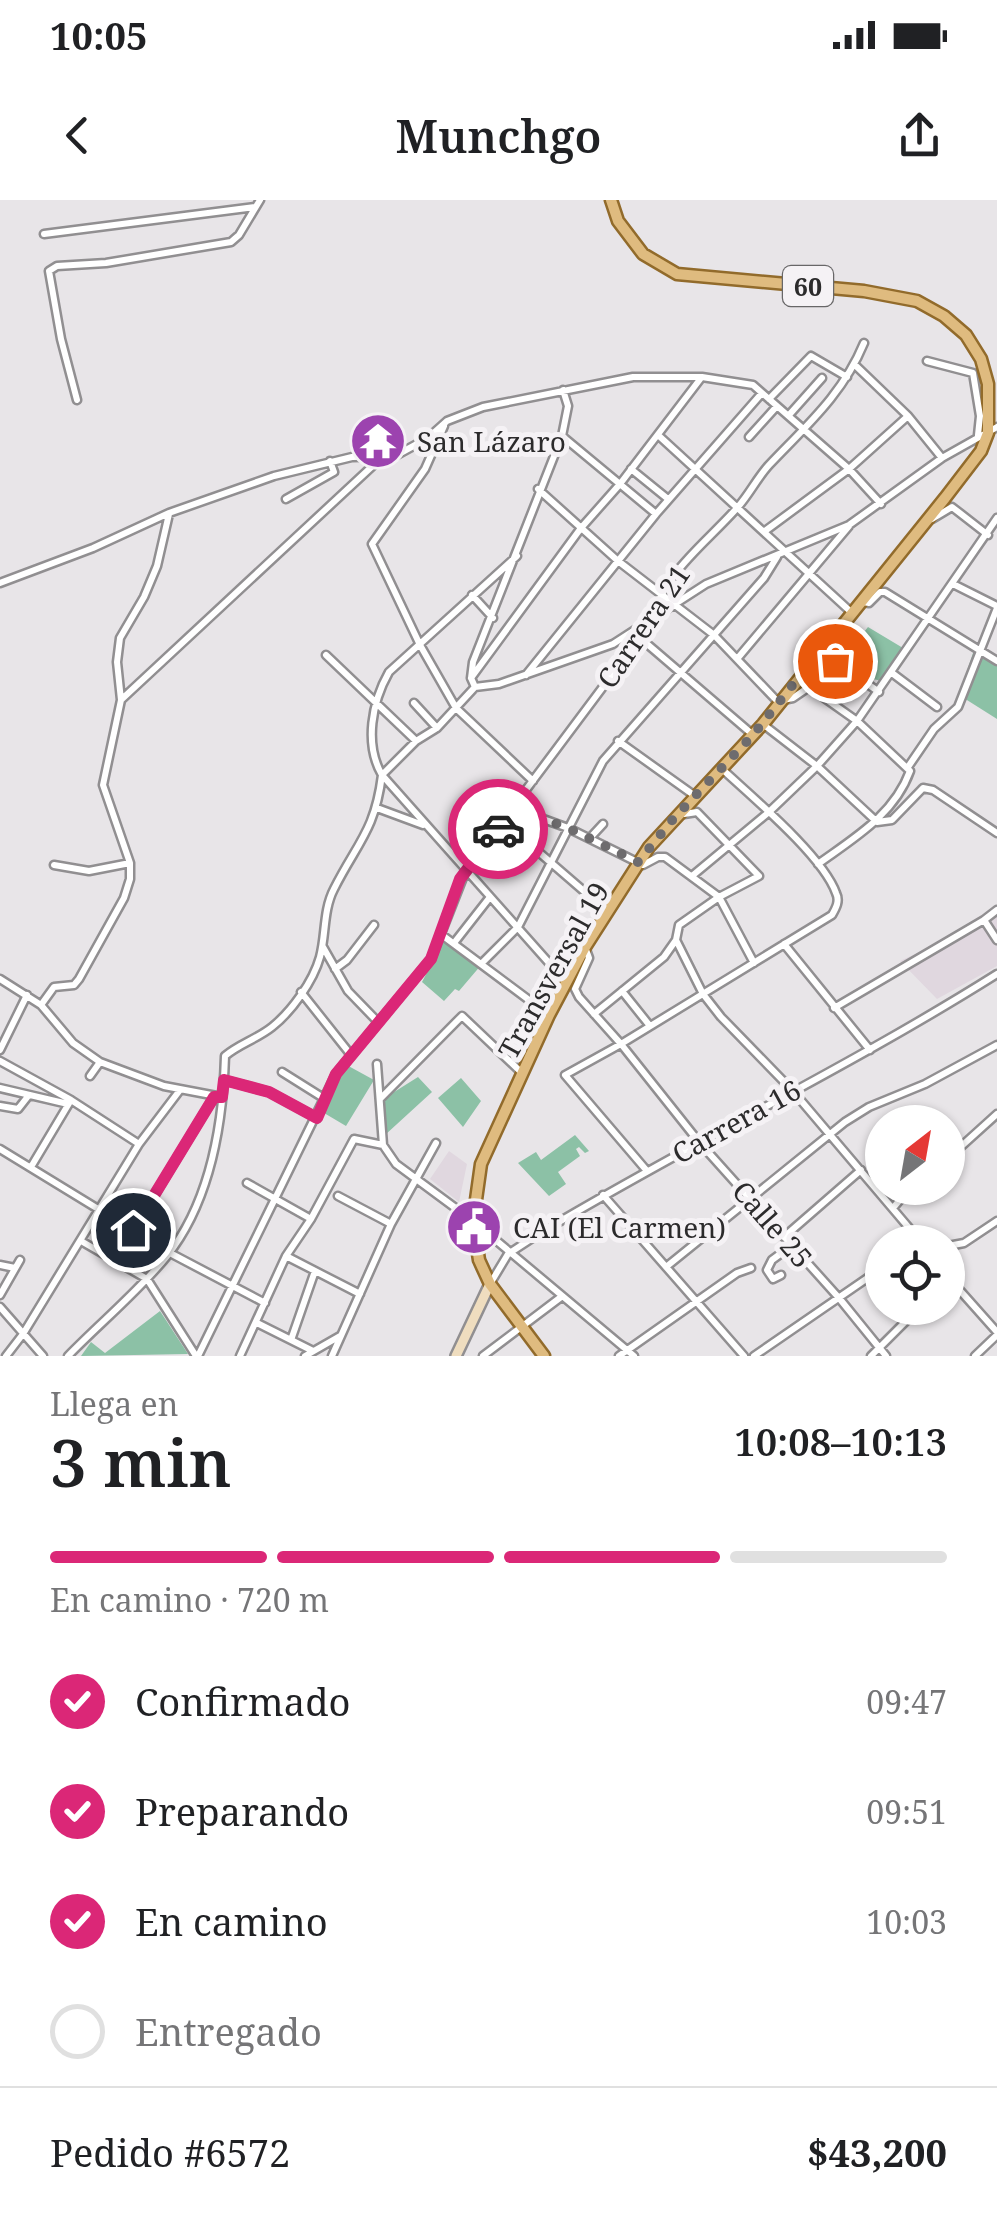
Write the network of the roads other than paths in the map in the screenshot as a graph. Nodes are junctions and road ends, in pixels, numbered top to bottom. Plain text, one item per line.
1 (611, 200) edge
2 (258, 203) edge
3 (44, 234) dead end
4 (864, 344) dead end
5 (928, 361) dead end
6 (855, 365) junction
7 (848, 376) junction
8 (702, 377) junction
9 (822, 378) dead end
10 (563, 390) junction
11 (765, 396) junction
12 (77, 400) dead end
13 (777, 406) junction
14 (789, 415) junction
15 (908, 416) junction
16 (446, 420) junction
17 (806, 430) junction
18 (988, 434) edge
19 (658, 435) junction
20 (562, 436) junction
21 (749, 437) dead end
22 (382, 458) junction
23 (942, 458) junction
24 (330, 460) junction
25 (694, 468) junction
26 (631, 469) junction
27 (849, 469) junction
28 (620, 484) junction
29 (538, 488) junction
30 (286, 499) dead end
31 (668, 499) junction
32 (881, 504) junction
33 (738, 507) junction
34 (169, 513) junction
35 (656, 514) junction
36 (997, 518) edge
37 (924, 524) junction
38 (849, 526) junction
39 (581, 528) junction
40 (765, 531) junction
41 (988, 534) junction
42 (787, 551) junction
43 (517, 556) junction
44 (778, 556) junction
45 (618, 561) junction
46 (810, 574) junction
47 (0, 583) edge
48 (954, 584) junction
49 (660, 593) junction
50 (472, 595) junction
51 (861, 600) junction
52 (673, 604) junction
53 (996, 607) edge
54 (851, 612) junction
55 (652, 617) junction
56 (492, 618) junction
57 (930, 618) junction
58 (714, 635) junction
59 (639, 637) junction
60 (420, 646) junction
61 (981, 650) junction
62 (326, 655) dead end
63 (737, 659) junction
64 (997, 661) edge
65 (806, 668) junction
66 (892, 673) junction
67 (681, 674) junction
68 (525, 676) junction
69 (471, 678) junction
70 (475, 687) junction
71 (879, 692) junction
72 (121, 700) junction
73 (781, 701) junction
74 (375, 702) junction
75 (414, 703) dead end
76 (937, 706) dead end
77 (456, 708) junction
78 (857, 721) junction
79 (763, 724) junction
80 (437, 728) junction
81 (753, 735) junction
82 (416, 741) junction
83 (618, 741) junction
84 (817, 766) junction
85 (721, 768) junction
86 (909, 769) junction
87 (382, 775) junction
88 (533, 781) junction
89 (695, 796) junction
90 (377, 808) junction
91 (513, 808) junction
92 (768, 812) junction
93 (674, 818) junction
94 (504, 822) junction
95 (876, 822) junction
96 (603, 824) dead end
97 (423, 825) junction
98 (568, 828) junction
99 (997, 833) edge
100 (590, 838) junction
101 (730, 843) junction
102 (551, 860) junction
103 (638, 862) junction
104 (130, 863) junction
105 (818, 864) junction
106 (54, 866) dead end
107 (466, 870) junction
108 (692, 876) junction
109 (490, 897) junction
110 (719, 897) junction
111 (997, 910) edge
112 (609, 913) junction
113 (984, 920) junction
114 (374, 925) dead end
115 (518, 928) junction
116 (442, 934) junction
117 (676, 940) junction
118 (997, 940) edge
119 (454, 943) junction
120 (784, 944) junction
121 (323, 947) junction
122 (585, 948) junction
123 (754, 962) junction
124 (482, 963) junction
125 (336, 969) junction
126 (997, 974) edge
127 (0, 979) edge
128 (567, 984) junction
129 (622, 991) junction
130 (301, 992) junction
131 (703, 994) junction
132 (27, 996) junction
133 (41, 1004) junction
134 (834, 1008) junction
135 (594, 1014) junction
136 (550, 1015) junction
137 (378, 1022) junction
138 (650, 1026) junction
139 (622, 1044) junction
140 (997, 1045) edge
141 (0, 1050) edge
142 (870, 1050) junction
143 (352, 1055) junction
144 (0, 1061) edge
145 (100, 1062) junction
146 (377, 1064) dead end
147 (282, 1072) dead end
148 (522, 1073) junction
149 (90, 1076) dead end
150 (224, 1080) junction
151 (0, 1088) edge
152 (180, 1090) junction
153 (792, 1090) junction
154 (29, 1095) junction
155 (218, 1097) junction
156 (380, 1098) junction
157 (326, 1099) junction
158 (70, 1102) junction
159 (0, 1106) edge
160 (996, 1116) edge
161 (317, 1118) junction
162 (830, 1134) junction
163 (699, 1142) junction
164 (436, 1143) dead end
165 (965, 1143) edge
166 (139, 1144) junction
167 (383, 1145) junction
168 (0, 1149) edge
169 (31, 1168) junction
170 (860, 1170) junction
171 (647, 1171) junction
172 (415, 1178) junction
173 (248, 1183) dead end
174 (602, 1195) junction
175 (338, 1196) dead end
176 (750, 1197) junction
177 (274, 1198) junction
178 (896, 1205) edge
179 (894, 1208) junction
180 (100, 1210) junction
181 (311, 1219) junction
182 (472, 1221) junction
183 (997, 1221) edge
184 (391, 1224) junction
185 (907, 1225) edge
186 (133, 1230) junction
187 (784, 1237) junction
188 (81, 1241) junction
189 (965, 1242) edge
190 (791, 1246) junction
191 (170, 1252) junction
192 (508, 1254) junction
193 (286, 1256) junction
194 (20, 1260) dead end
195 (115, 1260) junction
196 (0, 1265) edge
197 (666, 1267) junction
198 (14, 1268) junction
199 (750, 1268) dead end
200 (315, 1271) junction
201 (781, 1276) dead end
202 (147, 1279) junction
203 (865, 1280) edge
204 (490, 1284) junction
205 (231, 1286) junction
206 (360, 1294) junction
207 (0, 1295) edge
208 (561, 1297) junction
209 (965, 1297) edge
210 (839, 1298) junction
211 (696, 1302) junction
212 (264, 1304) junction
213 (0, 1307) edge
214 (257, 1323) junction
215 (901, 1325) edge
216 (523, 1327) junction
217 (997, 1333) edge
218 (23, 1334) junction
219 (342, 1335) junction
220 (291, 1340) junction
221 (878, 1348) junction
222 (630, 1353) edge
223 (309, 1354) edge
224 (6, 1356) edge
225 (42, 1356) edge
226 (68, 1356) edge
227 (197, 1356) edge
228 (240, 1356) edge
229 (332, 1356) edge
230 (456, 1356) edge
231 (483, 1356) edge
232 (544, 1356) edge
233 (619, 1356) edge
234 (744, 1356) edge
235 (754, 1356) edge
236 (871, 1356) edge
237 (886, 1356) edge
238 (975, 1356) edge

1 - 18 main road, 60
2 - 3 street
2 - 12 street
4 - 6 street, Carrera 21
5 - 18 street
6 - 7 street, Carrera 21
6 - 15 street
7 - 11 street
7 - 17 street, Carrera 21
8 - 10 street
8 - 11 street
8 - 19 street
9 - 14 street
10 - 16 street
10 - 20 street
11 - 13 street
11 - 25 street
13 - 14 street
13 - 21 street
14 - 17 street
15 - 23 street
15 - 27 street
16 - 22 street
16 - 60 street
17 - 27 street
17 - 33 street, Carrera 21
18 - 23 street
18 - 37 main road, Transversal 19
19 - 25 street
19 - 26 street
20 - 28 street
20 - 29 street
22 - 24 street
22 - 72 street
23 - 32 street
24 - 30 street
24 - 34 street
25 - 31 street
25 - 33 street
26 - 28 street
26 - 31 street
27 - 32 street
27 - 40 street
28 - 35 street
28 - 39 street
29 - 39 street
29 - 43 street
31 - 35 street
32 - 38 street
33 - 40 street
33 - 49 street, Carrera 21
34 - 47 street
34 - 72 street
35 - 45 street
36 - 41 street
37 - 41 street
37 - 51 main road, Transversal 19
38 - 42 street
38 - 46 street
39 - 45 street
39 - 69 street
40 - 42 street
41 - 48 street
42 - 44 street
42 - 46 street
43 - 50 street
43 - 56 street
44 - 52 street
44 - 58 street
45 - 49 street
45 - 68 street
46 - 54 street
46 - 63 street
48 - 53 street
48 - 57 street
49 - 52 street
49 - 55 street, Carrera 21
50 - 56 street
50 - 60 street
51 - 54 main road, Transversal 19
51 - 57 street
52 - 55 street
52 - 58 street
53 - 61 street
54 - 65 main road, Transversal 19
55 - 59 street, Carrera 21
55 - 68 street
56 - 69 street
57 - 61 street
57 - 66 street
58 - 63 street
58 - 67 street
59 - 67 street
59 - 88 street, Carrera 21
60 - 74 street
60 - 77 street
61 - 64 street
61 - 86 street
62 - 74 street
63 - 73 street
65 - 71 street
65 - 73 main road, Transversal 19
66 - 71 street
66 - 76 street
67 - 81 street
67 - 83 street
68 - 70 street
69 - 70 street
70 - 77 street
71 - 78 street
72 - 104 street
73 - 78 street
73 - 79 main road, Transversal 19
74 - 82 street
74 - 87 street
75 - 80 street
77 - 80 street
77 - 88 street
78 - 84 street
78 - 86 street
79 - 81 main road, Transversal 19
79 - 84 street
80 - 82 street
81 - 85 main road, Transversal 19
82 - 87 street
83 - 89 street
83 - 98 street
84 - 92 street
84 - 95 street
85 - 89 main road, Transversal 19
85 - 92 street
86 - 95 street
87 - 90 street
87 - 97 street
88 - 91 street, Carrera 21
89 - 93 main road, Transversal 19
90 - 97 street
90 - 121 street
91 - 94 street, Carrera 21
91 - 98 street
92 - 101 street
92 - 105 street
93 - 101 street
93 - 103 main road, Transversal 19
94 - 102 street
94 - 107 street, Carrera 21
95 - 99 street
95 - 105 street
96 - 100 street
97 - 107 street
98 - 100 street
98 - 102 street
100 - 103 street
101 - 108 street
101 - 110 street
102 - 112 street
102 - 115 street
103 - 108 street
103 - 112 main road, Transversal 19
104 - 106 street
104 - 133 street
105 - 120 street
107 - 109 street
107 - 116 street, Carrera 21
108 - 110 street
109 - 115 street
109 - 119 street
110 - 117 street
110 - 123 street
111 - 113 street
112 - 122 main road, Transversal 19
113 - 118 street
113 - 134 street
114 - 125 street
115 - 124 street
115 - 128 street
116 - 119 street
116 - 137 street, Carrera 21
117 - 129 street
117 - 131 street
119 - 124 street
120 - 123 street
120 - 134 street
121 - 125 street
121 - 130 street
122 - 128 main road, Transversal 19
122 - 135 street, Calle 25
123 - 131 street
124 - 136 street
125 - 137 street
126 - 142 street, Carrera 16
127 - 132 street
128 - 136 main road, Transversal 19
129 - 135 street
129 - 138 street
130 - 143 street
130 - 150 street
131 - 138 street
131 - 153 street
132 - 133 street
132 - 141 street
133 - 145 street
134 - 142 street
135 - 139 street, Calle 25
136 - 148 main road, Transversal 19
137 - 143 street, Carrera 21
138 - 139 street
139 - 163 street, Calle 25
139 - 171 street
140 - 162 street
142 - 153 street, Carrera 16
143 - 157 street, Carrera 21
144 - 158 street
145 - 149 street
145 - 152 street
146 - 156 street
147 - 157 street
148 - 156 street
148 - 182 main road, Transversal 19
150 - 155 street
150 - 161 street
151 - 154 street
152 - 155 street
152 - 166 street
153 - 162 street
153 - 163 street, Carrera 16
154 - 158 street
154 - 159 street
155 - 186 street
155 - 191 street
156 - 167 street
157 - 161 street, Carrera 21
158 - 166 street
158 - 169 street
160 - 165 street
161 - 177 street, Carrera 21
162 - 170 street
162 - 176 street
163 - 171 street, Carrera 16
163 - 176 street, Calle 25
164 - 172 street
166 - 180 street
167 - 172 street
167 - 181 street
168 - 169 street
169 - 180 street
170 - 179 street
170 - 187 street
171 - 174 street, Carrera 16
172 - 182 street
172 - 184 street
173 - 177 street
174 - 192 street, Carrera 16
174 - 197 street
175 - 184 street
176 - 187 street, Calle 25
176 - 197 street
177 - 181 street
177 - 205 street, Carrera 21
178 - 179 street
179 - 185 street
180 - 186 street
180 - 188 street
181 - 193 street
182 - 192 street
182 - 204 main road
183 - 189 street
184 - 206 street
186 - 191 street
186 - 195 street
187 - 190 street, Calle 25
188 - 195 street
188 - 218 street
190 - 201 street
190 - 210 street, Calle 25
191 - 202 street
191 - 205 street
192 - 204 street, Carrera 16
192 - 208 street
193 - 200 street
193 - 212 street
194 - 198 street
195 - 202 street
196 - 198 street
197 - 211 street
198 - 207 street
199 - 211 street
200 - 206 street
200 - 220 street
202 - 226 street
202 - 227 street
203 - 210 street
204 - 216 main road
204 - 230 street
205 - 212 street
205 - 227 street, Carrera 21
206 - 219 street
208 - 216 street
208 - 222 street
209 - 217 street
210 - 221 street, Calle 25
210 - 235 street
211 - 222 street
211 - 234 street
212 - 214 street
213 - 218 street
214 - 220 street
214 - 228 street
215 - 221 street
216 - 231 street
216 - 232 main road
217 - 238 street
218 - 224 street
218 - 225 street
219 - 223 street
219 - 229 street
220 - 223 street
221 - 236 street
221 - 237 street, Calle 25
222 - 233 street

